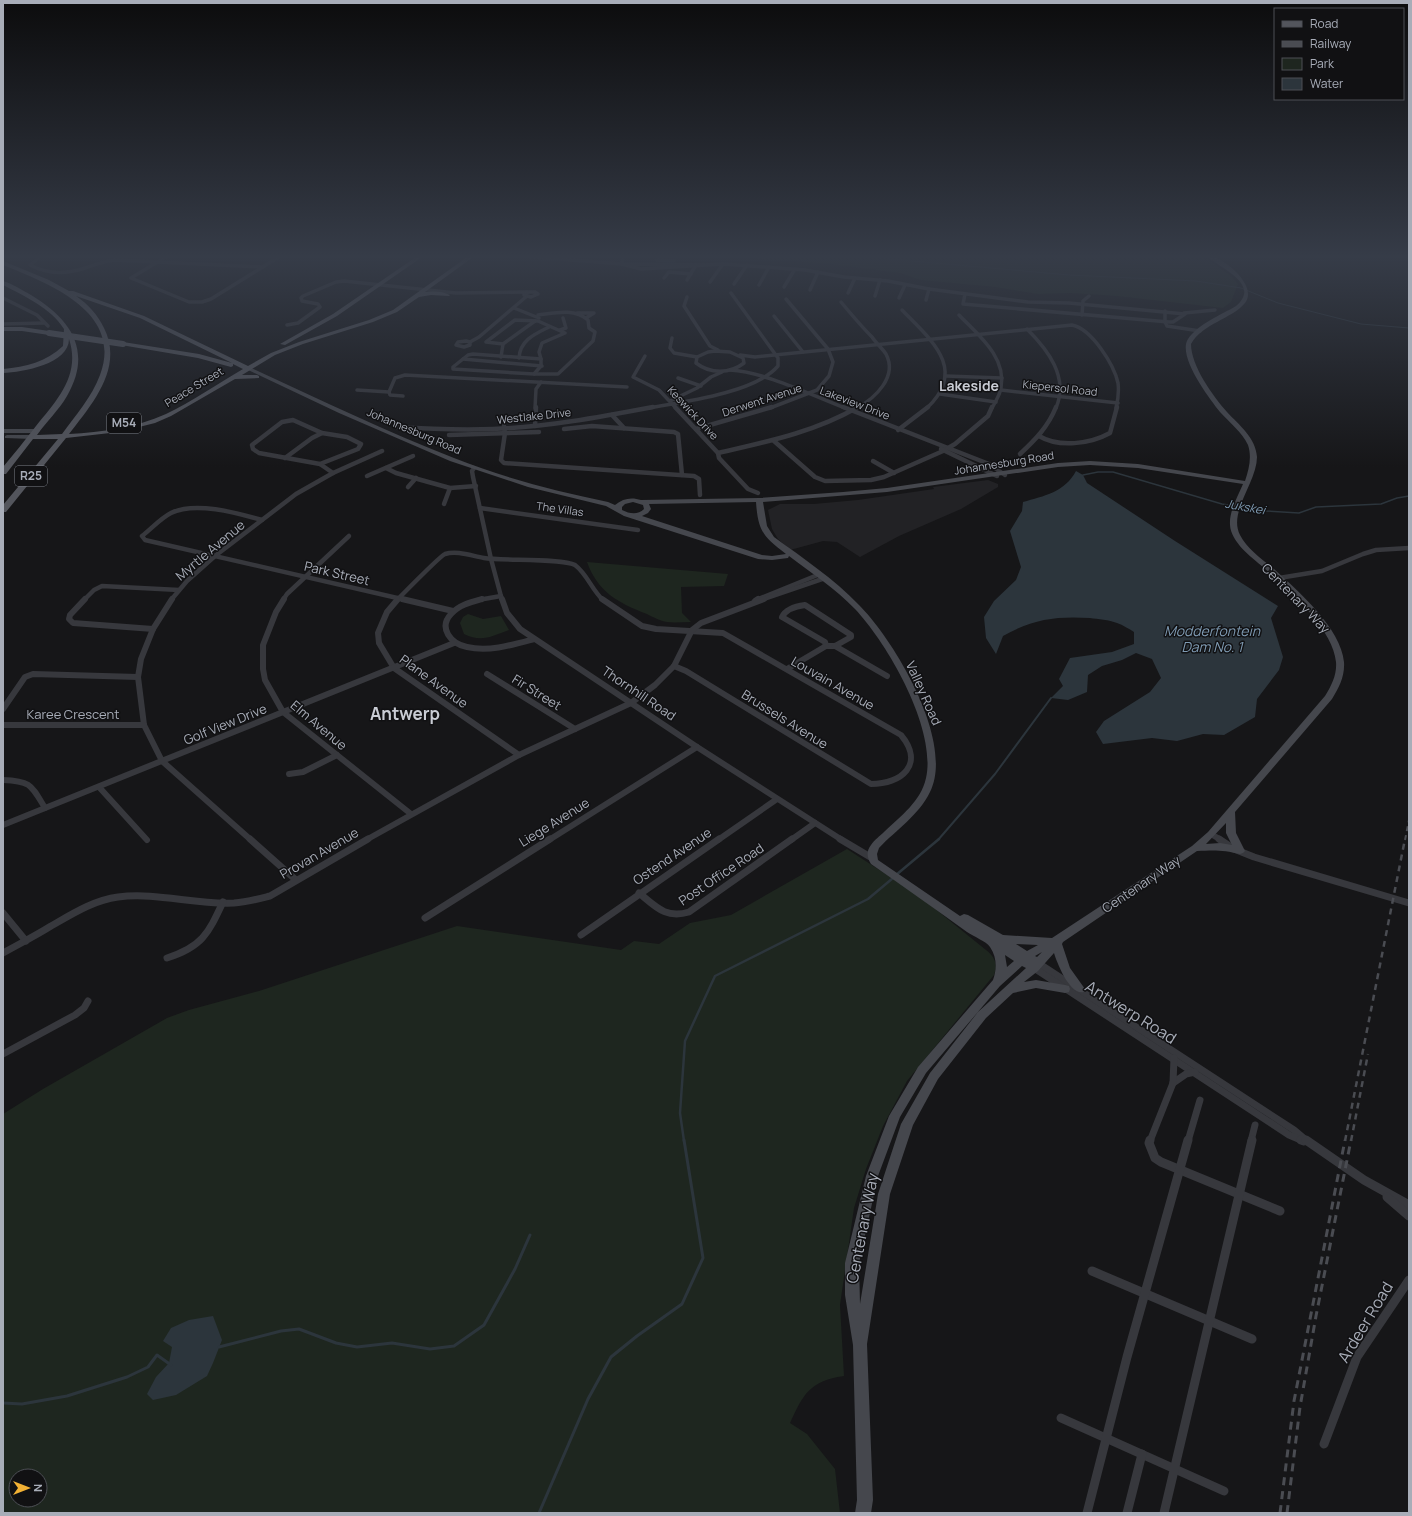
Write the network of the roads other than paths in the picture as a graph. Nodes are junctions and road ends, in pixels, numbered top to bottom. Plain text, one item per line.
1 (42, 326) edge
2 (65, 326) joint
3 (101, 326) edge
4 (160, 326) edge
5 (315, 326) edge
6 (354, 326) edge
7 (491, 326) edge
8 (506, 326) edge
9 (527, 326) edge
10 (565, 326) edge
11 (588, 326) edge
12 (697, 326) edge
13 (755, 326) edge
14 (782, 326) edge
15 (808, 326) edge
16 (862, 326) edge
17 (917, 326) edge
18 (970, 326) edge
19 (1059, 326) edge
20 (1073, 326) edge
21 (1167, 326) edge
22 (1208, 326) edge
23 (47, 327) junction
24 (549, 327) joint
25 (3, 329) edge
26 (1027, 329) junction
27 (560, 330) junction
28 (1200, 331) junction
29 (978, 334) junction
30 (672, 338) dead end
31 (929, 339) junction
32 (470, 342) dead end
33 (503, 344) junction
34 (879, 344) junction
35 (710, 346) junction
36 (828, 349) junction
37 (723, 351) junction
38 (803, 352) junction
39 (702, 354) junction
40 (740, 355) junction
41 (776, 355) junction
42 (645, 356) dead end
43 (501, 357) junction
44 (697, 357) junction
45 (755, 357) junction
46 (519, 358) junction
47 (255, 359) junction
48 (541, 359) junction
49 (230, 360) junction
50 (462, 360) junction
51 (743, 363) junction
52 (542, 366) junction
53 (242, 368) junction
54 (703, 368) junction
55 (729, 370) junction
56 (3, 371) edge
57 (746, 371) junction
58 (534, 374) junction
59 (257, 376) junction
60 (946, 376) junction
61 (711, 377) junction
62 (764, 377) junction
63 (678, 378) dead end
64 (1002, 378) junction
65 (230, 379) junction
66 (540, 382) junction
67 (701, 386) junction
68 (627, 387) dead end
69 (358, 390) dead end
70 (1001, 390) junction
71 (389, 392) junction
72 (808, 394) junction
73 (940, 394) junction
74 (403, 396) dead end
75 (1060, 397) junction
76 (312, 399) junction
77 (671, 402) junction
78 (996, 402) junction
79 (1118, 403) junction
80 (852, 412) junction
81 (612, 415) junction
82 (459, 426) dead end
83 (535, 426) junction
84 (396, 427) dead end
85 (624, 428) junction
86 (564, 429) dead end
87 (696, 429) junction
88 (68, 430) junction
89 (898, 430) junction
90 (3, 431) edge
91 (37, 431) junction
92 (505, 431) junction
93 (539, 432) dead end
94 (322, 433) junction
95 (449, 435) dead end
96 (3, 436) edge
97 (1039, 436) junction
98 (63, 437) junction
99 (32, 438) junction
100 (774, 441) junction
101 (936, 444) junction
102 (948, 448) junction
103 (382, 451) dead end
104 (943, 451) junction
105 (718, 453) junction
106 (1020, 454) dead end
107 (413, 456) dead end
108 (285, 458) junction
109 (873, 461) dead end
110 (981, 461) junction
111 (320, 464) junction
112 (975, 465) junction
113 (386, 468) junction
114 (474, 468) junction
115 (1252, 470) junction
116 (3, 472) edge
117 (894, 472) junction
118 (333, 473) junction
119 (682, 475) junction
120 (1000, 475) junction
121 (1199, 475) junction
122 (367, 476) dead end
123 (416, 478) junction
124 (508, 478) junction
125 (1215, 478) junction
126 (1247, 483) junction
127 (476, 486) junction
128 (408, 487) dead end
129 (450, 488) junction
130 (700, 495) dead end
131 (1241, 497) junction
132 (759, 499) junction
133 (623, 502) junction
134 (643, 502) junction
135 (737, 502) junction
136 (679, 503) junction
137 (444, 504) dead end
138 (480, 508) junction
139 (618, 509) junction
140 (3, 510) edge
141 (646, 511) junction
142 (634, 516) junction
143 (760, 517) junction
144 (262, 520) junction
145 (651, 522) junction
146 (638, 530) dead end
147 (349, 536) dead end
148 (771, 539) junction
149 (1409, 548) edge
150 (215, 556) junction
151 (785, 556) junction
152 (491, 559) junction
153 (304, 577) junction
154 (820, 577) junction
155 (1279, 578) junction
156 (179, 590) junction
157 (501, 596) junction
158 (398, 599) junction
159 (454, 610) junction
160 (153, 629) junction
161 (692, 630) junction
162 (534, 639) junction
163 (454, 643) junction
164 (826, 646) junction
165 (835, 646) junction
166 (674, 666) junction
167 (394, 668) junction
168 (787, 669) junction
169 (487, 674) dead end
170 (887, 676) dead end
171 (138, 677) junction
172 (631, 703) junction
173 (3, 709) edge
174 (283, 712) junction
175 (3, 724) edge
176 (144, 725) junction
177 (575, 729) junction
178 (696, 747) junction
179 (337, 755) junction
180 (519, 755) junction
181 (162, 761) junction
182 (289, 774) dead end
183 (3, 780) edge
184 (886, 784) joint
185 (99, 787) junction
186 (777, 799) junction
187 (45, 808) junction
188 (1230, 811) junction
189 (411, 814) junction
190 (815, 823) junction
191 (3, 826) edge
192 (1211, 834) junction
193 (147, 840) dead end
194 (1195, 848) junction
195 (1237, 850) junction
196 (872, 858) junction
197 (296, 880) junction
198 (906, 883) joint
199 (639, 893) junction
200 (223, 902) junction
201 (1409, 903) edge
202 (3, 912) edge
203 (425, 918) dead end
204 (581, 934) dead end
205 (26, 941) junction
206 (997, 941) junction
207 (1058, 941) junction
208 (3, 953) edge
209 (167, 958) dead end
210 (1024, 958) junction
211 (1036, 966) junction
212 (996, 983) junction
213 (1010, 989) junction
214 (1065, 989) junction
215 (1080, 989) junction
216 (88, 1001) dead end
217 (3, 1054) edge
218 (1174, 1058) junction
219 (1195, 1072) junction
220 (1173, 1083) junction
221 (1200, 1100) dead end
222 (1255, 1125) dead end
223 (1312, 1146) junction
224 (1180, 1169) junction
225 (1368, 1182) junction
226 (1239, 1194) junction
227 (1409, 1205) edge
228 (1280, 1211) dead end
229 (1409, 1216) edge
230 (1092, 1271) dead end
231 (1408, 1280) edge
232 (1144, 1292) junction
233 (1209, 1321) junction
234 (1252, 1339) dead end
235 (860, 1345) junction
236 (1061, 1418) dead end
237 (1105, 1437) junction
238 (1324, 1444) dead end
239 (1142, 1454) junction
240 (1175, 1468) junction
241 (1224, 1491) dead end
242 (863, 1513) edge
243 (1087, 1513) edge
244 (1127, 1513) edge
245 (1164, 1513) edge

1 - 23 street
2 - 56 main road
2 - 91 main road, R25
3 - 88 main road, R25
4 - 49 main road
5 - 47 main road, Peace Street / M54
6 - 53 main road, Peace Street / M54
7 - 32 street
8 - 33 street
9 - 33 street
10 - 27 street
11 - 58 street
12 - 35 street
13 - 41 street
14 - 38 street
15 - 36 street, Derwent Avenue
16 - 34 street
17 - 31 street
18 - 29 street
19 - 26 street
20 - 79 street
21 - 28 street
22 - 28 street, Centenary Way
23 - 25 main road
23 - 53 main road, bridge
24 - 27 street
24 - 46 street
26 - 29 street
26 - 75 street
27 - 48 street
28 - 115 street, Centenary Way
29 - 31 street
29 - 64 street
30 - 44 street
31 - 34 street
31 - 60 street
33 - 43 street
34 - 36 street
34 - 80 street
35 - 37 street
35 - 39 street
36 - 38 street
36 - 72 street, Derwent Avenue
37 - 39 street
37 - 40 street
38 - 41 street
39 - 44 street
40 - 45 street
40 - 51 street
41 - 45 street
41 - 62 street
42 - 77 street, Keswick Drive
43 - 46 street
43 - 50 street
44 - 54 street
45 - 51 street
46 - 48 street
47 - 49 main road
47 - 53 main road, Peace Street / M54
48 - 52 street
49 - 53 main road
50 - 52 street
50 - 58 street
51 - 55 street, Westlake Drive
51 - 57 street
52 - 58 street
53 - 59 street, Johannesburg Road
53 - 65 main road, Peace Street / M54
53 - 76 street, Johannesburg Road
53 - 88 main road, Peace Street / M54
54 - 55 street, Lakeview Drive
54 - 61 street
55 - 57 street, Lakeview Drive
55 - 61 street, Westlake Drive
57 - 62 street, Lakeview Drive
59 - 65 main road
59 - 76 street, Johannesburg Road
60 - 64 street
60 - 73 street
61 - 67 street, Westlake Drive
62 - 72 street, Lakeview Drive
62 - 77 street
63 - 67 street
64 - 70 street
65 - 98 main road, Peace Street / M54
66 - 68 street
66 - 71 street
66 - 83 street
67 - 77 street, Westlake Drive
69 - 71 street
70 - 75 street, Kiepersol Road
70 - 78 street
71 - 74 street
72 - 80 street, Lakeview Drive
72 - 87 street, Derwent Avenue
73 - 78 street
73 - 89 street
75 - 79 street, Kiepersol Road
75 - 97 street
76 - 114 street, Johannesburg Road
77 - 81 street, Westlake Drive
77 - 87 street, Keswick Drive
78 - 102 street
79 - 97 street
80 - 89 street, Lakeview Drive
80 - 100 street
81 - 83 street, Westlake Drive
81 - 85 street
82 - 92 street
83 - 92 street, Westlake Drive
84 - 92 street, Westlake Drive
85 - 86 street
85 - 119 street
87 - 105 street, Keswick Drive
88 - 91 main road, Peace Street / M54
88 - 98 main road, R25
89 - 101 street, Lakeview Drive
90 - 91 street
91 - 99 main road, R25
92 - 93 street
92 - 95 street
92 - 119 street
94 - 108 street
94 - 108 street
94 - 111 street
96 - 99 street
97 - 106 street
98 - 99 main road, Peace Street / M54
98 - 140 main road, R25
99 - 116 main road, R25
100 - 105 street
100 - 117 street
101 - 102 street, Lakeview Drive
101 - 104 street, Lakeview Drive
102 - 104 street
102 - 110 street, Lakeview Drive
103 - 118 street, Myrtle Avenue
104 - 112 street, Lakeview Drive
104 - 117 street
105 - 132 street, Keswick Drive
107 - 113 street
108 - 111 street
109 - 117 street
110 - 112 street
110 - 120 street, Lakeview Drive
111 - 118 street
112 - 120 street, Lakeview Drive
113 - 122 street
113 - 123 street
114 - 124 street, Johannesburg Road
114 - 127 street, Thornhill Road
115 - 121 street
115 - 126 street, Centenary Way
118 - 144 street, Myrtle Avenue
119 - 130 street
120 - 121 street, Johannesburg Road
120 - 132 street, Johannesburg Road
121 - 125 street
123 - 128 street
123 - 129 street
124 - 133 street, Johannesburg Road
124 - 139 street, Johannesburg Road
125 - 126 street
125 - 131 street
126 - 131 street, Centenary Way
127 - 129 street
127 - 138 street, Thornhill Road
129 - 137 street
131 - 155 street, Centenary Way
132 - 135 street, Johannesburg Road
132 - 136 street, Johannesburg Road
132 - 143 street
133 - 134 street, Johannesburg Road
133 - 139 street
134 - 136 street, Johannesburg Road
134 - 141 street
135 - 136 street, Johannesburg Road
135 - 143 street
136 - 141 street
138 - 146 street, The Villas
138 - 152 street, Thornhill Road
139 - 142 street, Johannesburg Road
141 - 142 street
141 - 145 street
142 - 145 street
143 - 148 street
144 - 150 street, Myrtle Avenue
144 - 150 street, Park Street
145 - 151 street
147 - 153 street, Elm Avenue
148 - 151 street
148 - 154 street
149 - 155 street
150 - 153 street, Park Street
150 - 156 street, Myrtle Avenue
151 - 154 street
152 - 157 street, Thornhill Road
152 - 158 street, Plane Avenue
152 - 161 street, Louvain Avenue
153 - 158 street, Park Street
153 - 174 street, Elm Avenue
154 - 161 street
154 - 196 street, Valley Road
155 - 188 street, Centenary Way
156 - 160 street, Myrtle Avenue
156 - 160 street
157 - 159 street
157 - 162 street, Thornhill Road
158 - 159 street, Park Street
158 - 167 street, Plane Avenue
159 - 163 street
160 - 171 street, Myrtle Avenue
161 - 166 street, Provan Avenue
161 - 168 street, Louvain Avenue
162 - 163 street
162 - 172 street, Thornhill Road
163 - 167 street, Golf View Drive
164 - 165 street
164 - 165 street
164 - 168 street
165 - 170 street
166 - 172 street, Provan Avenue
166 - 184 street, Brussels Avenue
167 - 174 street, Golf View Drive
167 - 180 street, Plane Avenue
168 - 184 street, Louvain Avenue
169 - 177 street, Fir Street
171 - 173 street, Karee Crescent
171 - 176 street, Myrtle Avenue
172 - 177 street, Provan Avenue
172 - 178 street, Thornhill Road
174 - 179 street, Elm Avenue
174 - 181 street, Golf View Drive
175 - 176 street, Karee Crescent
176 - 181 street, Myrtle Avenue
177 - 180 street, Provan Avenue
178 - 186 street, Thornhill Road
178 - 203 street, Liege Avenue
179 - 182 street
179 - 189 street, Elm Avenue
180 - 189 street, Provan Avenue
181 - 185 street, Golf View Drive
181 - 197 street, Myrtle Avenue
183 - 187 street
185 - 187 street, Golf View Drive
185 - 193 street
186 - 190 street, Thornhill Road
186 - 199 street, Ostend Avenue
187 - 191 street, Golf View Drive
188 - 192 street, Centenary Way
188 - 195 street
189 - 197 street, Provan Avenue
190 - 196 street, Thornhill Road
190 - 199 street, Post Office Road
192 - 194 street, Centenary Way
192 - 195 street
194 - 195 street
194 - 207 street, Centenary Way
195 - 201 street
196 - 198 street, Thornhill Road
197 - 200 street, Provan Avenue
198 - 206 street, Antwerp Road
199 - 204 street, Ostend Avenue
200 - 205 street, Provan Avenue
200 - 209 street
202 - 205 street
205 - 208 street, Provan Avenue
206 - 207 street
206 - 210 street, Antwerp Road
206 - 212 street
207 - 210 street, Centenary Way
207 - 211 street, Centenary Way
207 - 215 street
210 - 211 street, Antwerp Road
210 - 212 street, Centenary Way
211 - 213 street, Centenary Way
211 - 214 street, Antwerp Road
211 - 215 street, Antwerp Road
212 - 235 street, Centenary Way
213 - 214 street
213 - 235 street, Centenary Way
214 - 218 street, Antwerp Road
215 - 223 street, Antwerp Road
216 - 217 street
218 - 219 street, Antwerp Road
218 - 220 street
219 - 220 street
219 - 223 street, Antwerp Road
220 - 224 street
221 - 224 street
222 - 226 street
223 - 225 street, Antwerp Road
224 - 226 street
224 - 232 street
225 - 227 street, Antwerp Road
225 - 229 street, Antwerp Road
226 - 228 street
226 - 233 street
230 - 232 street
231 - 238 street, Ardeer Road
232 - 233 street
232 - 237 street
233 - 234 street
233 - 240 street
235 - 242 street, Centenary Way
236 - 237 street
237 - 239 street
237 - 243 street
239 - 240 street
239 - 244 street
240 - 241 street
240 - 245 street

